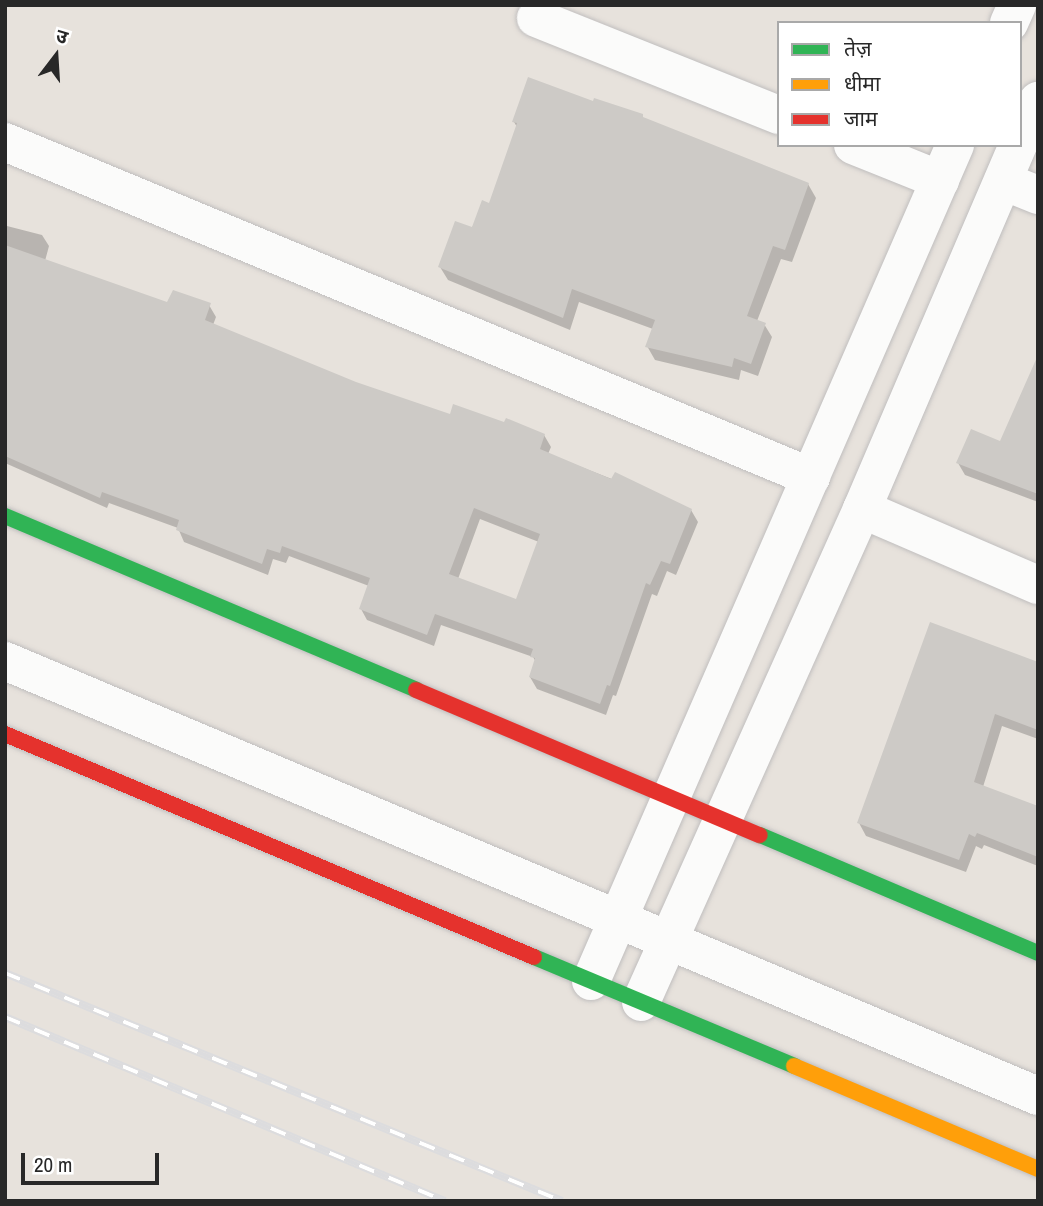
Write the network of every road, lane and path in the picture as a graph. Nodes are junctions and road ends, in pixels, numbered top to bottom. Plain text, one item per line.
1 (1017, 5) edge
2 (536, 18) dead end
3 (1010, 21) edge
4 (1038, 101) edge
5 (777, 114) edge
6 (1022, 136) edge
7 (5, 142) edge
8 (858, 147) edge
9 (954, 147) edge
10 (1017, 147) edge
11 (940, 180) junction
12 (1003, 181) junction
13 (1038, 195) edge
14 (811, 477) junction
15 (862, 509) junction
16 (5, 516) edge
17 (1038, 586) edge
18 (5, 661) edge
19 (5, 734) edge
20 (671, 798) junction
21 (721, 820) junction
22 (618, 919) junction
23 (668, 940) junction
24 (1038, 953) edge
25 (591, 981) junction
26 (640, 1002) junction
27 (1038, 1096) edge
28 (1038, 1169) edge

1 - 3 street
2 - 5 street
4 - 6 street
7 - 14 street
8 - 11 street
9 - 11 street
10 - 12 street
11 - 14 street
12 - 13 street
12 - 15 street
14 - 20 street
15 - 17 street
15 - 21 street
16 - 20 street
18 - 22 street
19 - 25 street
20 - 21 street
20 - 22 street
21 - 23 street
21 - 24 street
22 - 23 street
22 - 25 street
23 - 26 street
23 - 27 street
25 - 26 street
26 - 28 street

